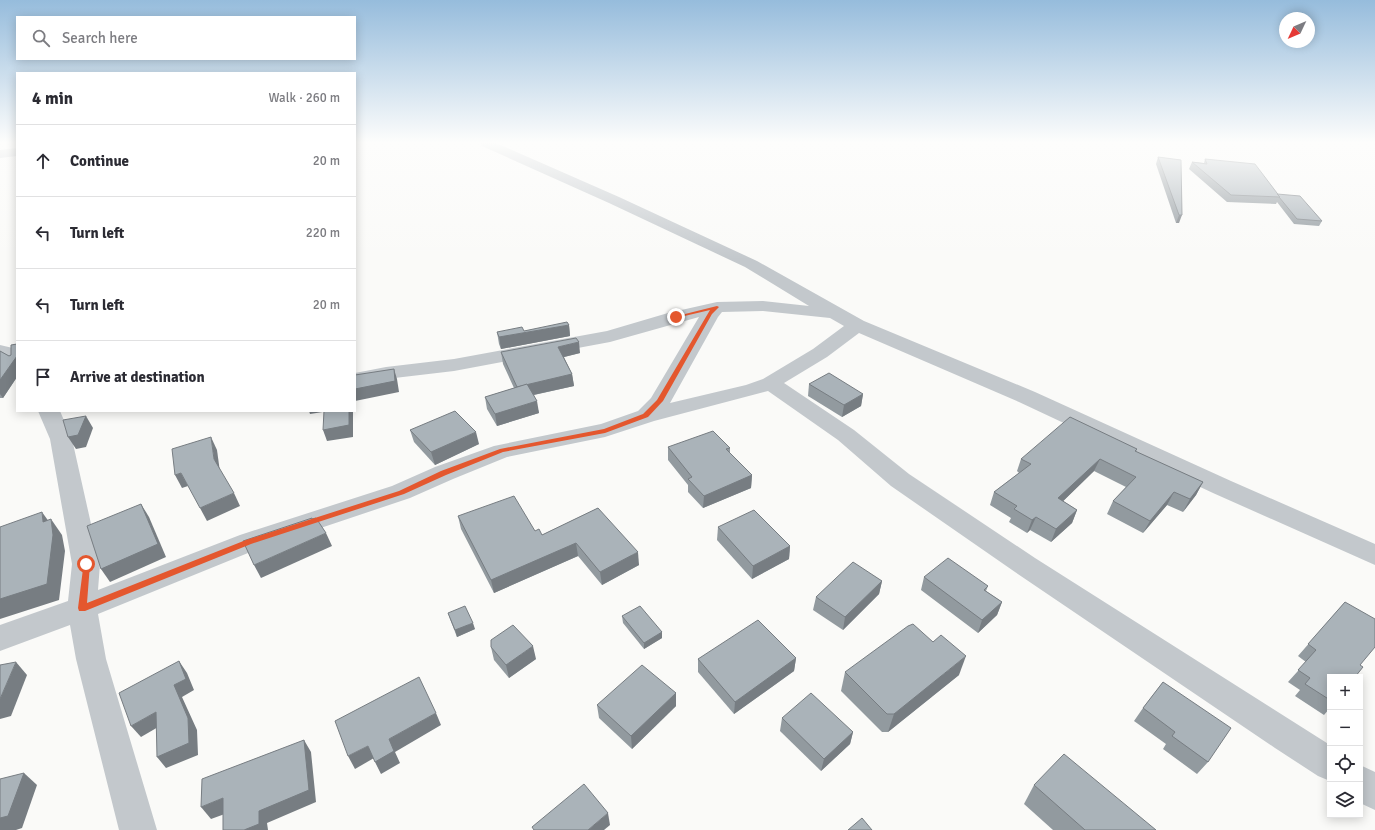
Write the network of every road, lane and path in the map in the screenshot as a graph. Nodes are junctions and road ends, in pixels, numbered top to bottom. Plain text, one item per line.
1 (573, 182) edge
2 (717, 307) junction
3 (835, 313) junction
4 (857, 324) junction
5 (356, 380) edge
6 (770, 383) junction
7 (49, 412) edge
8 (646, 416) junction
9 (1375, 555) edge
10 (82, 608) junction
11 (0, 638) edge
12 (1327, 762) edge
13 (1363, 785) edge
14 (1375, 792) edge
15 (138, 830) edge

1 - 3 street
2 - 3 street
2 - 5 street
2 - 8 street
3 - 4 street
4 - 6 street
4 - 9 street
6 - 8 street
6 - 12 street
7 - 10 street
8 - 10 street
10 - 11 street
10 - 15 street
13 - 14 street

